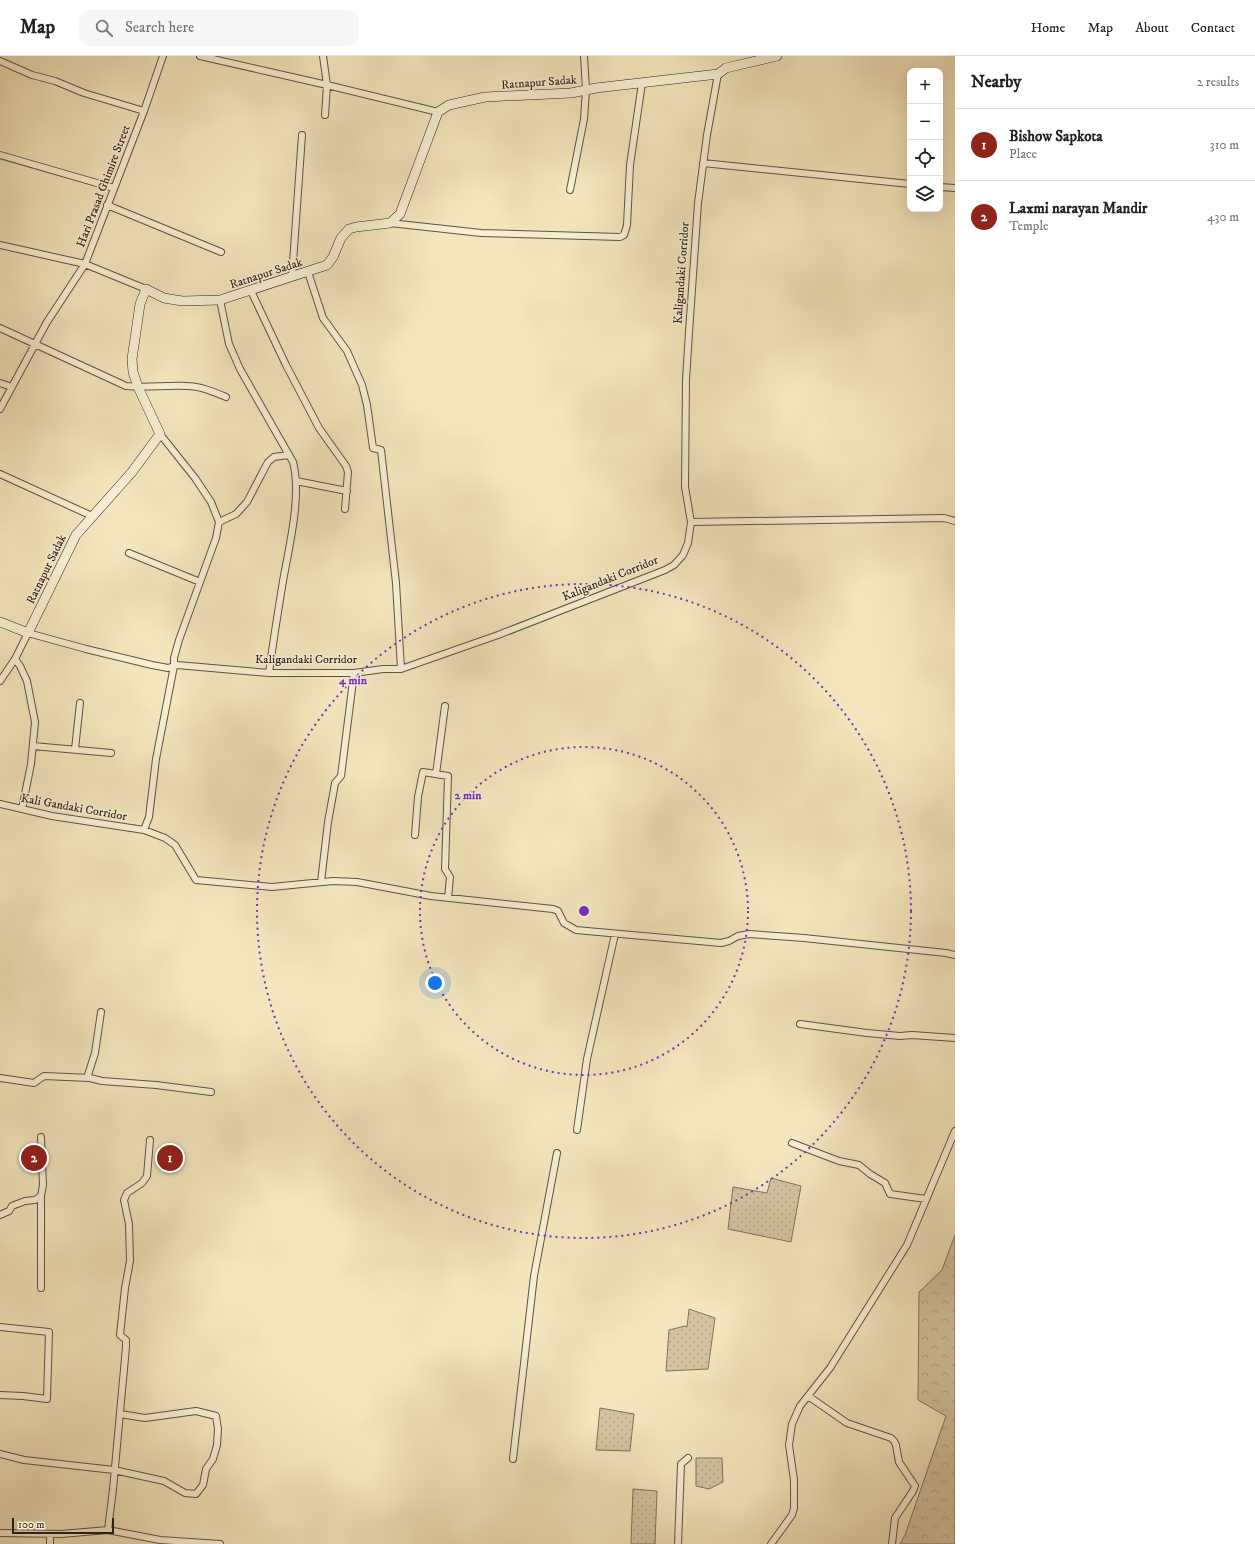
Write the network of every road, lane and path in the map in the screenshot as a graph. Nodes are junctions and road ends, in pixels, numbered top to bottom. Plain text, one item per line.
1 (163, 56) edge
2 (200, 56) edge
3 (323, 56) edge
4 (584, 56) edge
5 (777, 56) edge
6 (0, 61) edge
7 (718, 74) junction
8 (642, 83) junction
9 (327, 85) junction
10 (586, 90) junction
11 (144, 111) junction
12 (438, 112) junction
13 (325, 115) dead end
14 (302, 135) dead end
15 (0, 155) edge
16 (703, 163) junction
17 (907, 184) edge
18 (943, 187) edge
19 (114, 188) junction
20 (955, 188) edge
21 (570, 190) dead end
22 (108, 205) junction
23 (390, 223) junction
24 (0, 245) edge
25 (221, 252) dead end
26 (85, 264) junction
27 (308, 272) junction
28 (292, 277) junction
29 (146, 289) junction
30 (251, 291) junction
31 (220, 300) junction
32 (0, 328) edge
33 (35, 345) junction
34 (0, 383) edge
35 (12, 386) junction
36 (138, 387) junction
37 (226, 397) dead end
38 (0, 409) edge
39 (160, 434) junction
40 (289, 455) junction
41 (0, 474) edge
42 (296, 481) junction
43 (347, 491) junction
44 (345, 509) dead end
45 (92, 516) junction
46 (955, 521) edge
47 (219, 522) junction
48 (691, 522) junction
49 (129, 553) dead end
50 (200, 582) junction
51 (0, 622) edge
52 (28, 633) junction
53 (15, 660) junction
54 (174, 666) junction
55 (402, 669) junction
56 (269, 673) junction
57 (354, 673) junction
58 (0, 682) edge
59 (80, 702) dead end
60 (445, 706) dead end
61 (33, 746) junction
62 (74, 749) junction
63 (111, 753) dead end
64 (436, 774) junction
65 (0, 804) edge
66 (22, 809) junction
67 (144, 830) junction
68 (415, 835) dead end
69 (321, 882) junction
70 (448, 898) junction
71 (615, 934) junction
72 (955, 955) edge
73 (101, 1012) dead end
74 (800, 1024) dead end
75 (955, 1038) edge
76 (0, 1078) edge
77 (87, 1078) junction
78 (211, 1092) dead end
79 (577, 1130) dead end
80 (955, 1131) edge
81 (41, 1137) dead end
82 (150, 1140) dead end
83 (792, 1143) dead end
84 (557, 1153) dead end
85 (41, 1196) junction
86 (926, 1199) junction
87 (0, 1215) edge
88 (41, 1288) dead end
89 (0, 1327) edge
90 (0, 1395) edge
91 (808, 1396) junction
92 (120, 1414) junction
93 (0, 1454) edge
94 (688, 1458) dead end
95 (513, 1459) dead end
96 (114, 1470) junction
97 (108, 1530) junction
98 (0, 1533) edge
99 (50, 1534) junction
100 (50, 1544) edge
101 (220, 1544) edge
102 (678, 1544) edge
103 (771, 1544) edge
104 (892, 1544) edge

1 - 11 street, Hari Prasad Ghimire Street
2 - 9 street
3 - 9 street
4 - 10 street
5 - 7 main road
6 - 11 street
7 - 8 main road, Ratnapur Sadak
7 - 16 street, Kaligandaki Corridor
8 - 10 main road, Ratnapur Sadak
8 - 23 street
9 - 12 street
9 - 13 street
10 - 12 main road, Ratnapur Sadak
10 - 21 street
11 - 19 street, Hari Prasad Ghimire Street
12 - 23 main road
14 - 28 street
15 - 19 street
16 - 17 street
16 - 48 street, Kaligandaki Corridor
18 - 20 street
19 - 22 street, Hari Prasad Ghimire Street
22 - 25 street
22 - 26 street, Hari Prasad Ghimire Street
23 - 27 main road, Ratnapur Sadak
24 - 26 street, Hari Prasad Ghimire Street
26 - 29 street
26 - 33 street
27 - 28 main road, Ratnapur Sadak
27 - 55 street
28 - 30 main road, Ratnapur Sadak
29 - 31 main road, Ratnapur Sadak
29 - 36 main road
30 - 31 main road, Ratnapur Sadak
30 - 43 street
31 - 40 street
32 - 33 street
33 - 35 street
33 - 36 street
34 - 35 street
35 - 38 street
36 - 37 street
36 - 39 main road
39 - 45 main road, Ratnapur Sadak
39 - 47 street
40 - 42 street
40 - 47 street
41 - 45 street
42 - 43 street
42 - 56 street
43 - 44 street
45 - 52 main road, Ratnapur Sadak
46 - 48 street
47 - 50 street
48 - 55 street, Kaligandaki Corridor
49 - 50 street
50 - 54 street
51 - 52 main road
52 - 53 street
52 - 54 street, Kaligandaki Corridor
53 - 58 street
53 - 61 street
54 - 56 street, Kaligandaki Corridor
54 - 67 street
55 - 57 street, Kaligandaki Corridor
56 - 57 street, Kaligandaki Corridor
57 - 69 street
59 - 62 street
60 - 64 street
61 - 62 street
61 - 66 street
62 - 63 street
64 - 68 street
64 - 70 street
65 - 66 street, Kali Gandaki Corridor
66 - 67 street, Kali Gandaki Corridor
67 - 69 street, Kali Gandaki Corridor
69 - 70 street
70 - 71 street
71 - 72 street
71 - 79 street
73 - 77 street
74 - 75 street
76 - 77 street
77 - 78 street
80 - 86 street
81 - 85 street
82 - 92 street
83 - 86 street
84 - 95 street
85 - 87 street
85 - 88 street
86 - 91 street
89 - 90 street
91 - 103 street
91 - 104 street
92 - 96 street
92 - 96 street
93 - 96 street
94 - 102 street
96 - 97 street
97 - 99 street
97 - 101 street
98 - 99 street
99 - 100 street

